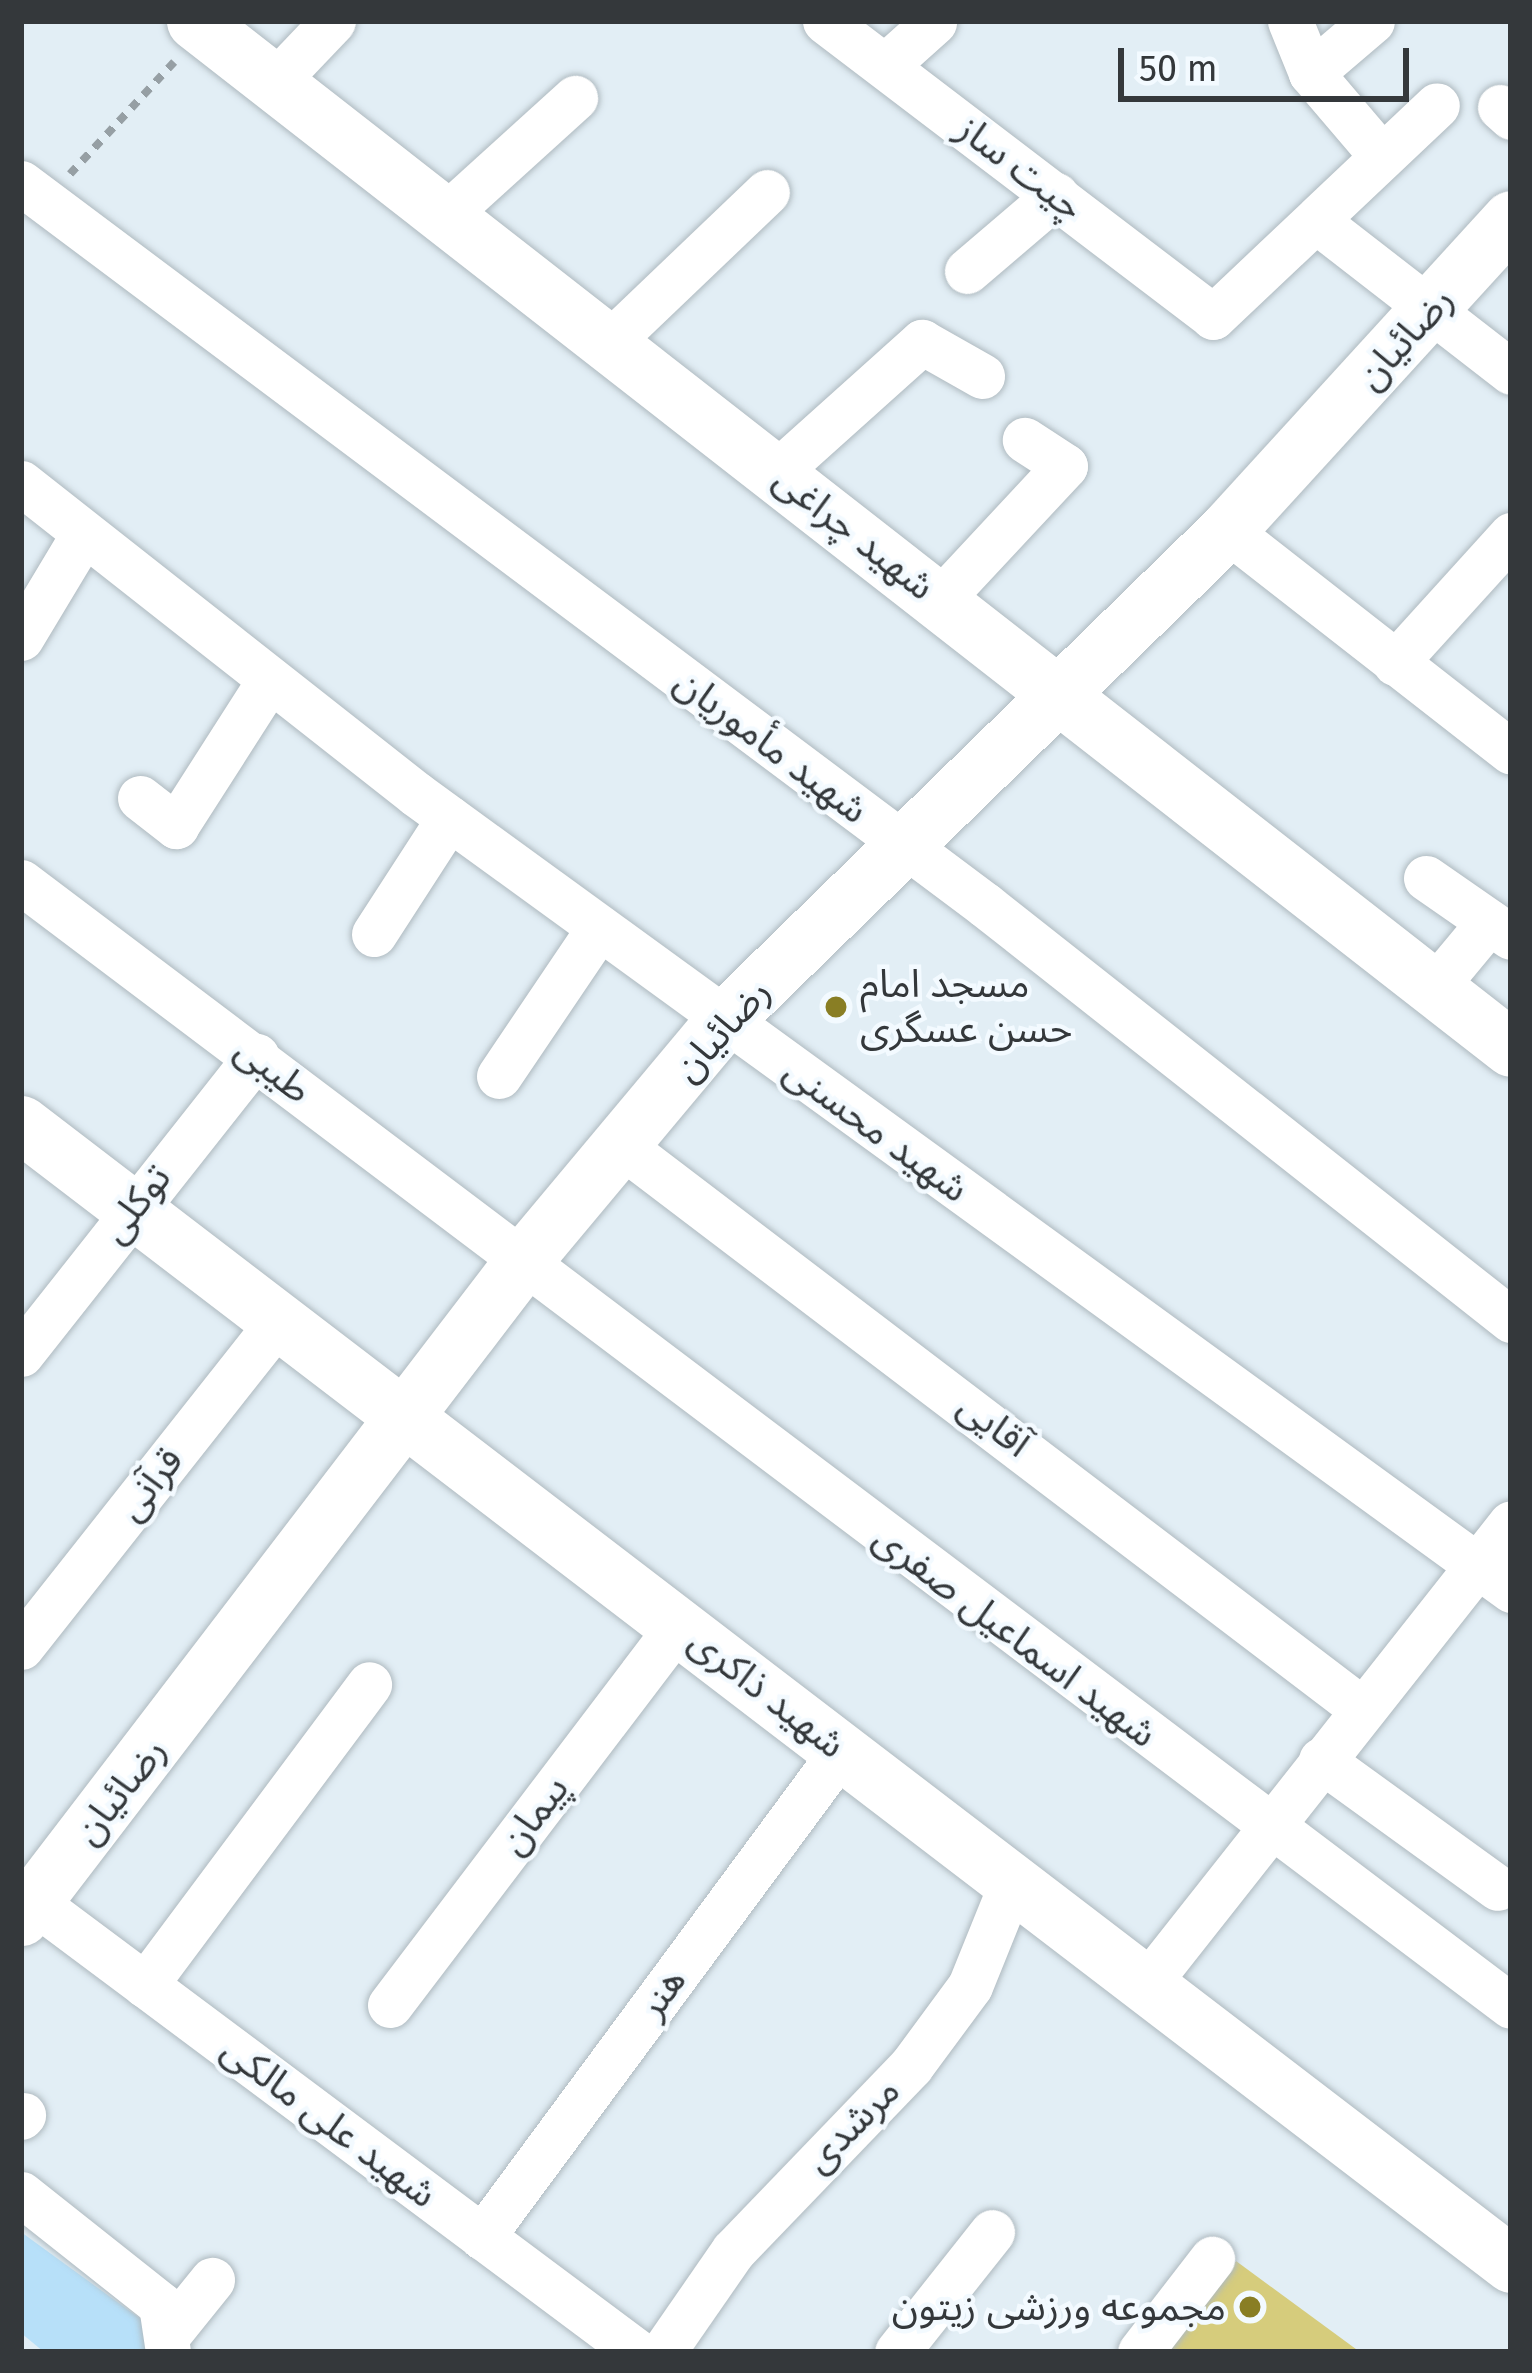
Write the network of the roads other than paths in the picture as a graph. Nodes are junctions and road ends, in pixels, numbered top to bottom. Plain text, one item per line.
1 (332, 21) edge
2 (825, 21) edge
3 (1290, 21) edge
4 (1372, 21) edge
5 (934, 22) edge
6 (202, 23) edge
7 (885, 66) junction
8 (1312, 74) junction
9 (275, 82) junction
10 (575, 98) dead end
11 (1437, 105) dead end
12 (1378, 153) junction
13 (32, 191) edge
14 (767, 192) dead end
15 (1056, 195) junction
16 (447, 214) junction
17 (1511, 219) edge
18 (1319, 224) junction
19 (967, 272) dead end
20 (1431, 310) junction
21 (610, 342) junction
22 (1511, 372) edge
23 (982, 376) dead end
24 (1025, 440) dead end
25 (777, 472) junction
26 (21, 483) edge
27 (1227, 530) junction
28 (84, 532) junction
29 (1511, 535) edge
30 (940, 600) junction
31 (21, 638) edge
32 (1395, 663) junction
33 (270, 679) junction
34 (1056, 694) junction
35 (1511, 752) edge
36 (140, 798) dead end
37 (449, 818) junction
38 (904, 846) junction
39 (1426, 878) dead end
40 (21, 882) edge
41 (598, 928) junction
42 (1500, 930) edge
43 (374, 934) dead end
44 (1434, 988) junction
45 (725, 1019) junction
46 (1511, 1048) edge
47 (256, 1057) junction
48 (500, 1076) dead end
49 (21, 1124) edge
50 (622, 1146) junction
51 (131, 1208) junction
52 (526, 1257) junction
53 (279, 1320) junction
54 (1511, 1321) edge
55 (21, 1354) edge
56 (411, 1419) junction
57 (1511, 1523) edge
58 (1494, 1578) edge
59 (678, 1625) junction
60 (21, 1647) edge
61 (369, 1684) dead end
62 (1362, 1709) junction
63 (842, 1750) junction
64 (1321, 1760) junction
65 (1268, 1827) junction
66 (1012, 1882) junction
67 (1498, 1888) dead end
68 (25, 1903) edge
69 (1147, 1984) junction
70 (145, 1985) junction
71 (390, 2005) dead end
72 (1511, 2006) edge
73 (21, 2194) edge
74 (992, 2232) dead end
75 (482, 2236) junction
76 (1212, 2259) dead end
77 (1511, 2264) edge
78 (212, 2280) dead end
79 (169, 2342) edge
80 (637, 2352) edge
81 (663, 2352) edge
82 (897, 2352) edge
83 (1140, 2352) edge

1 - 9 street
2 - 7 street, چیت ساز
3 - 8 street
4 - 8 street
5 - 7 street
6 - 9 street, شهید چراغی
7 - 15 street, چیت ساز
8 - 12 street
9 - 16 street, شهید چراغی
10 - 16 street
11 - 12 street
12 - 18 street
13 - 38 street, شهید مأموریان
14 - 21 street
15 - 18 street, چیت ساز
15 - 19 street
16 - 21 street, شهید چراغی
17 - 20 street, رضائیان
18 - 20 street
20 - 22 street
20 - 27 street, رضائیان
21 - 25 street, شهید چراغی
23 - 25 street
24 - 30 street
25 - 30 street, شهید چراغی
26 - 28 street, شهید محسنی
27 - 32 street
27 - 34 street, رضائیان
28 - 31 street
28 - 33 street, شهید محسنی
29 - 32 street
30 - 34 street, شهید چراغی
32 - 35 street
33 - 36 street
33 - 37 street, شهید محسنی
34 - 38 street, رضائیان
34 - 44 street, شهید چراغی
37 - 41 street, شهید محسنی
37 - 43 street
38 - 45 street, رضائیان
38 - 54 street, شهید مأموریان
39 - 42 street
40 - 47 street, طیبی
41 - 45 street, شهید محسنی
41 - 48 street
42 - 44 street
44 - 46 street, شهید چراغی
45 - 50 street, رضائیان
45 - 58 street, شهید محسنی
47 - 51 street, توکلی
47 - 52 street, طیبی
49 - 51 street, شهید ذاکری
50 - 52 street, رضائیان
50 - 62 street, آقایی
51 - 53 street, شهید ذاکری
51 - 55 street, توکلی
52 - 56 street, رضائیان
52 - 65 street, شهید اسماعیل صفری
53 - 56 street, شهید ذاکری
53 - 60 street, قرآنی
56 - 59 street, شهید ذاکری
56 - 68 street, رضائیان
57 - 58 street
58 - 62 street
59 - 63 street, شهید ذاکری
59 - 71 street, پیمان
61 - 70 street
62 - 64 street
63 - 66 street, شهید ذاکری
63 - 75 street, هنر
64 - 65 street
64 - 67 street
65 - 69 street
65 - 72 street, شهید اسماعیل صفری
66 - 69 street, شهید ذاکری
66 - 81 street, مرشدی
68 - 70 street, شهید علی مالکی
69 - 77 street, شهید ذاکری
70 - 75 street, شهید علی مالکی
73 - 79 street
74 - 82 street
75 - 80 street, شهید علی مالکی
76 - 83 street
78 - 79 street

